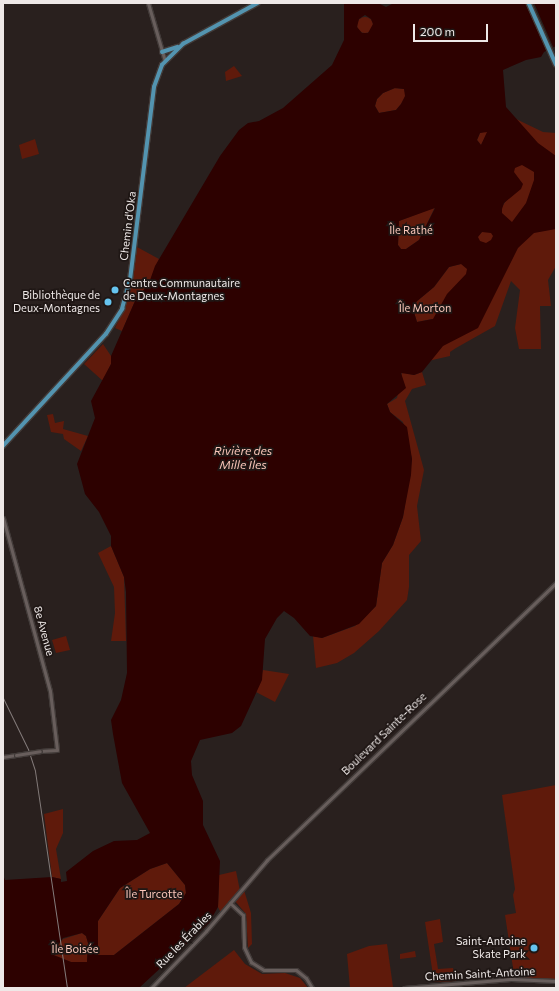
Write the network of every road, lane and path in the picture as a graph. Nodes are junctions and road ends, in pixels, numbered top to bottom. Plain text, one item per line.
1 (148, 3) edge
2 (258, 3) edge
3 (529, 3) edge
4 (178, 47) junction
5 (162, 52) junction
6 (165, 61) junction
7 (556, 64) edge
8 (3, 446) edge
9 (3, 518) edge
10 (556, 583) edge
11 (3, 758) edge
12 (230, 903) junction
13 (556, 981) edge
14 (151, 988) edge
15 (312, 988) edge
16 (404, 988) edge

1 - 5 street
2 - 4 main road
3 - 7 main road
4 - 5 main road
4 - 6 main road
5 - 6 street
6 - 8 main road, Chemin d'Oka
9 - 11 street, 8e Avenue, bridge
10 - 12 street, Boulevard Sainte-Rose
12 - 14 street, Rue les Érables
12 - 15 street
13 - 16 street, Chemin Saint-Antoine

